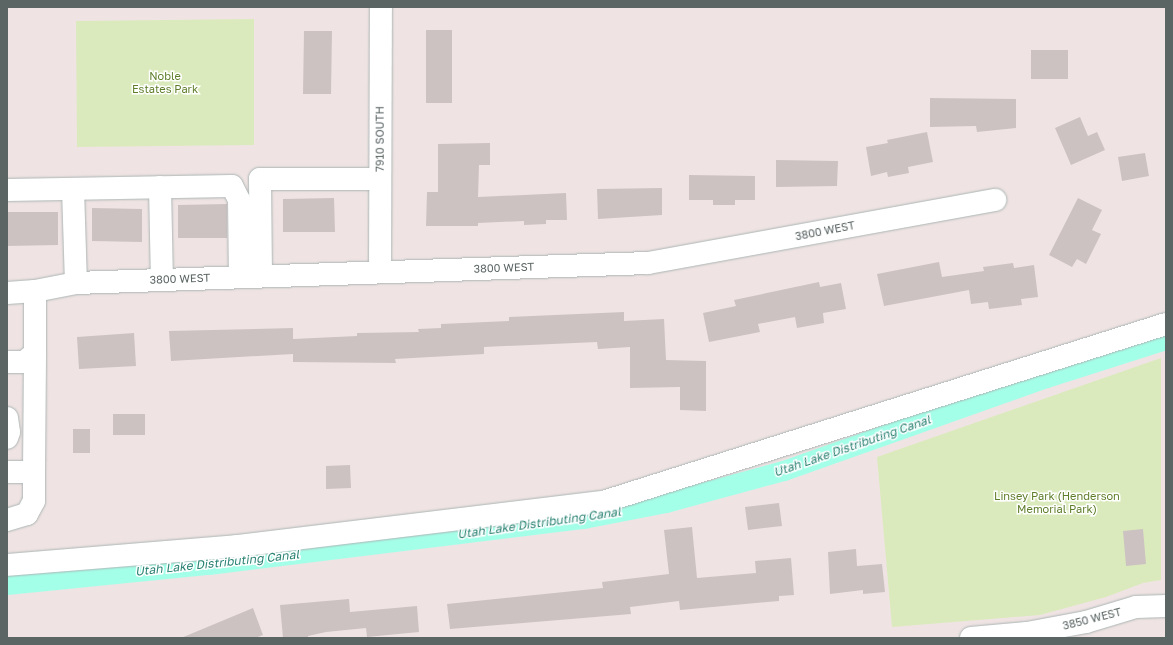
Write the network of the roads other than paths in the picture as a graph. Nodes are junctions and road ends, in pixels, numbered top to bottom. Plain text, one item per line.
1 (381, 7) edge
2 (380, 179) junction
3 (160, 187) junction
4 (73, 189) junction
5 (7, 190) edge
6 (995, 200) dead end
7 (380, 272) junction
8 (250, 277) junction
9 (162, 280) junction
10 (76, 284) junction
11 (35, 291) junction
12 (7, 293) edge
13 (1166, 324) edge
14 (35, 353) junction
15 (7, 362) edge
16 (7, 418) edge
17 (7, 438) edge
18 (7, 472) edge
19 (34, 472) junction
20 (7, 520) edge
21 (7, 565) edge
22 (1166, 606) edge
23 (1027, 636) edge
24 (971, 638) edge

1 - 2 street, 7910 SOUTH
2 - 7 street, 7910 SOUTH
2 - 8 street
3 - 4 street
3 - 8 street
3 - 9 street
4 - 5 street
4 - 10 street
6 - 7 street, 3800 WEST
7 - 8 street, 3800 WEST
8 - 9 street, 3800 WEST
9 - 10 street, 3800 WEST
10 - 11 street, 3800 WEST
11 - 12 street, 3800 WEST
11 - 14 street
13 - 21 street
14 - 15 street
14 - 19 street
16 - 17 street
18 - 19 street
19 - 20 street
22 - 23 street, 3850 WEST
23 - 24 street, 3850 WEST

